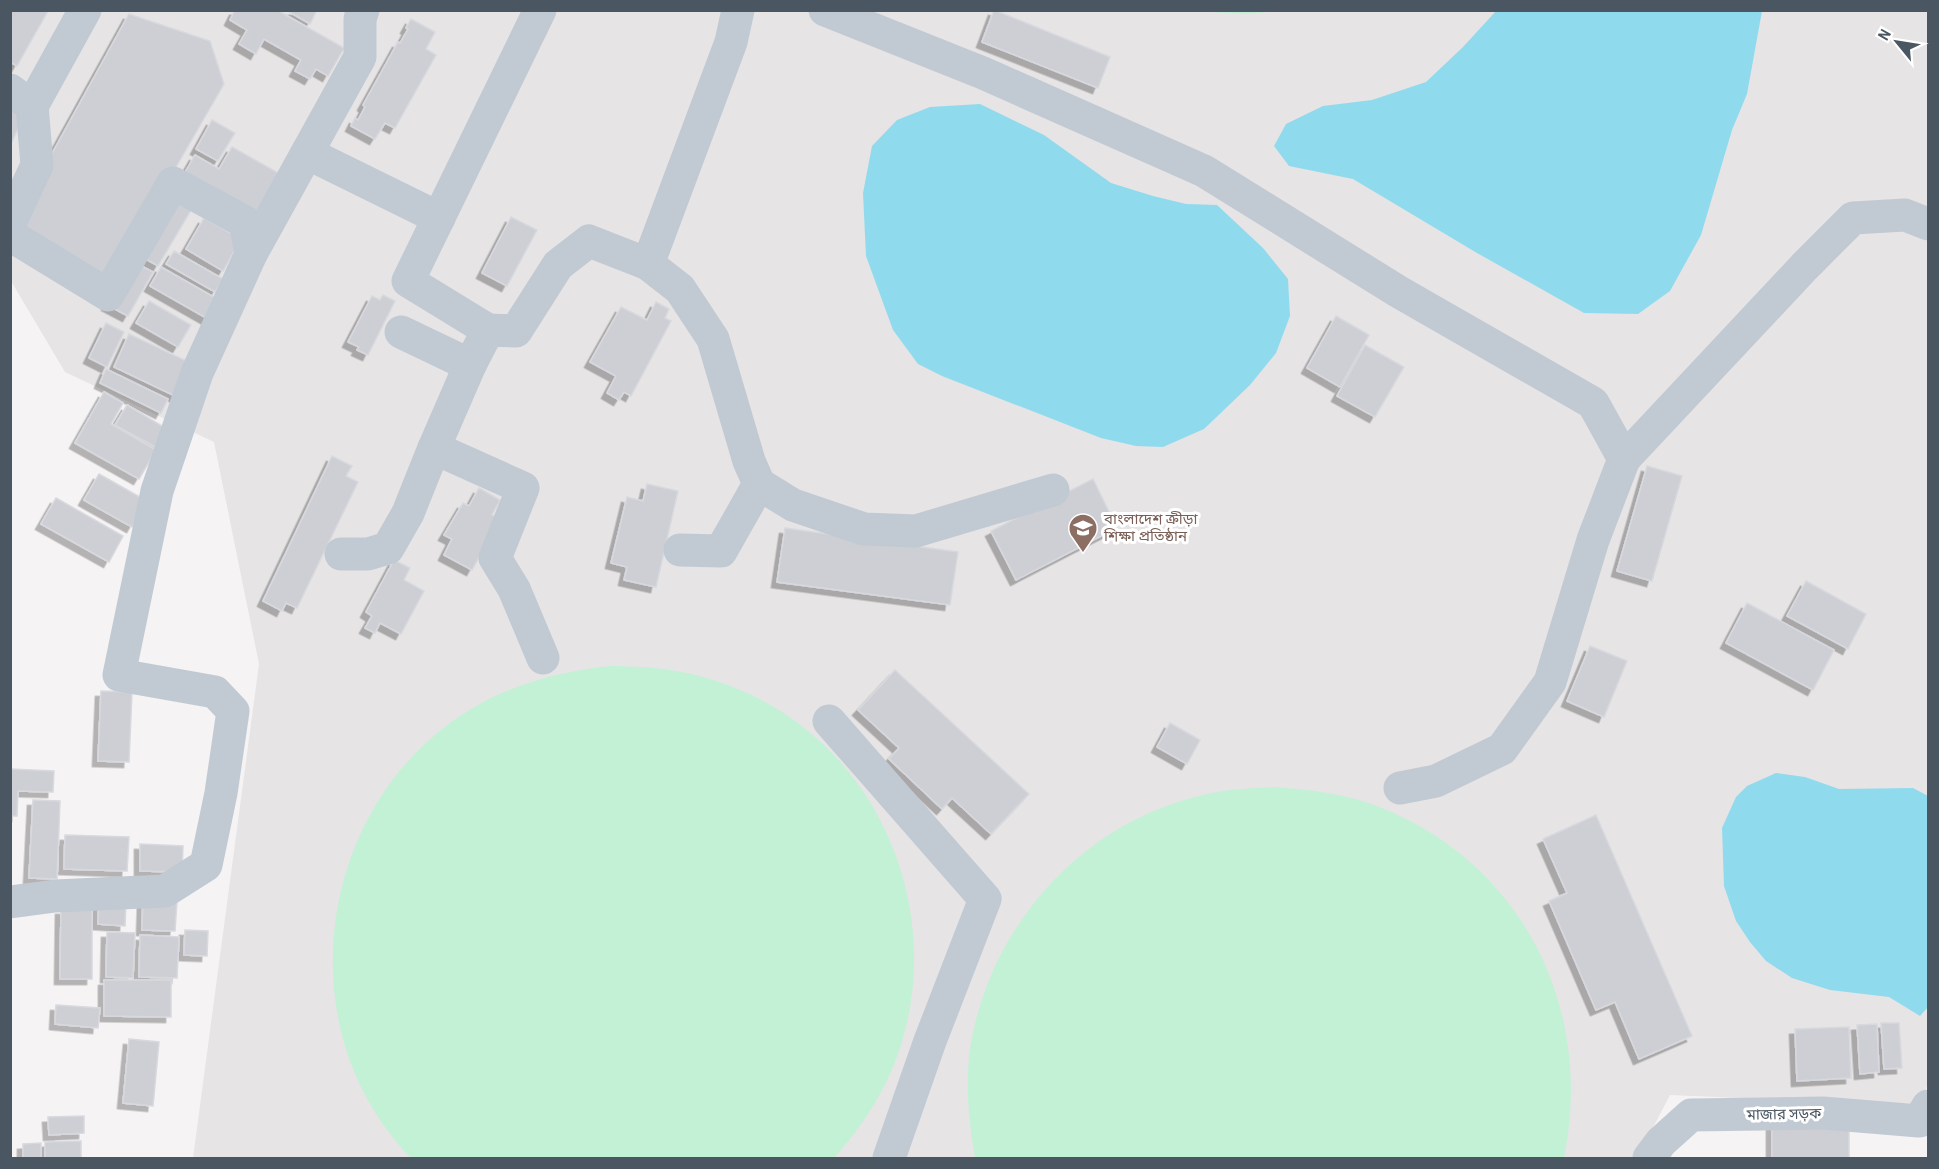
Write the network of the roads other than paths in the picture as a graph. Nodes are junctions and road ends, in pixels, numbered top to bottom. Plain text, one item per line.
1 (85, 10) edge
2 (363, 10) edge
3 (540, 10) edge
4 (738, 10) edge
5 (825, 10) edge
6 (21, 98) edge
7 (307, 153) junction
8 (439, 218) junction
9 (10, 222) edge
10 (1929, 224) edge
11 (10, 235) edge
12 (251, 254) junction
13 (648, 264) junction
14 (488, 330) junction
15 (401, 332) dead end
16 (470, 365) junction
17 (434, 447) junction
18 (1624, 459) junction
19 (759, 484) junction
20 (1053, 490) dead end
21 (681, 550) dead end
22 (341, 554) dead end
23 (543, 658) dead end
24 (829, 721) dead end
25 (1400, 788) dead end
26 (10, 902) edge
27 (1929, 1106) edge
28 (890, 1158) edge
29 (1649, 1158) edge

1 - 6 street
2 - 7 street
3 - 8 street
4 - 13 street
5 - 18 street
6 - 9 street
7 - 8 street
7 - 12 street
8 - 14 street
10 - 18 street
11 - 12 street
12 - 26 street
13 - 14 street
13 - 19 street
14 - 16 street
15 - 16 street
16 - 17 street
17 - 22 street
17 - 23 street
18 - 25 street
19 - 20 street
19 - 21 street
24 - 28 street
27 - 29 street, মাজার সড়ক

